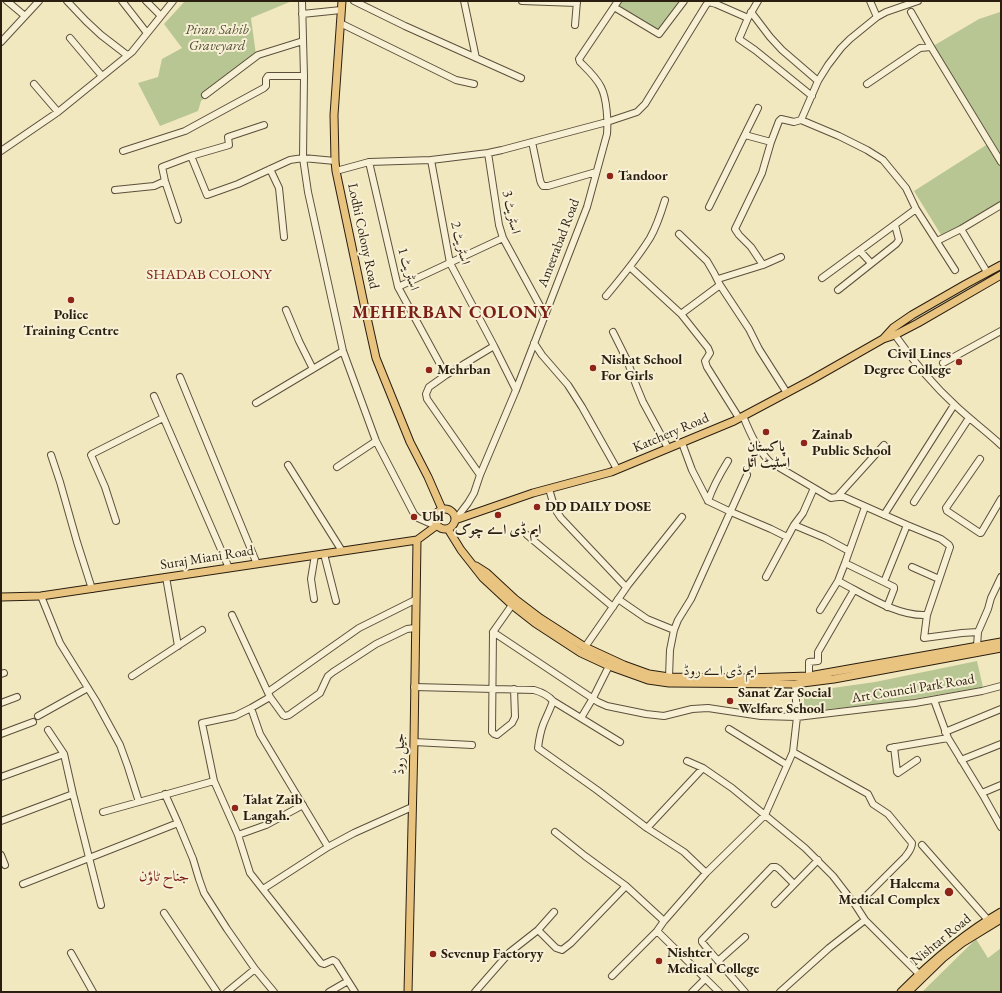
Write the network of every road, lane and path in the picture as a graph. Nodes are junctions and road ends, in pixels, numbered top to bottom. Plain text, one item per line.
1 (7, 1) edge
2 (39, 1) edge
3 (67, 1) edge
4 (122, 1) edge
5 (146, 1) edge
6 (173, 1) edge
7 (302, 1) edge
8 (342, 1) edge
9 (354, 1) edge
10 (464, 1) edge
11 (522, 1) edge
12 (618, 1) edge
13 (684, 1) edge
14 (758, 1) edge
15 (870, 1) edge
16 (577, 2) edge
17 (914, 2) edge
18 (614, 7) junction
19 (341, 10) junction
20 (911, 12) dead end
21 (302, 14) junction
22 (750, 15) junction
23 (25, 16) junction
24 (161, 16) junction
25 (877, 17) junction
26 (340, 23) junction
27 (575, 25) dead end
28 (147, 33) junction
29 (70, 38) dead end
30 (302, 41) junction
31 (1, 42) edge
32 (930, 47) junction
33 (127, 55) junction
34 (476, 58) junction
35 (102, 76) junction
36 (304, 76) junction
37 (522, 78) dead end
38 (818, 81) junction
39 (34, 84) dead end
40 (474, 84) dead end
41 (867, 84) dead end
42 (205, 95) dead end
43 (812, 96) junction
44 (758, 108) dead end
45 (58, 112) junction
46 (801, 120) junction
47 (607, 122) junction
48 (264, 125) dead end
49 (745, 135) junction
50 (532, 142) junction
51 (771, 142) junction
52 (1, 151) edge
53 (123, 151) dead end
54 (488, 153) junction
55 (191, 156) junction
56 (304, 158) junction
57 (431, 160) junction
58 (334, 161) junction
59 (369, 162) junction
60 (1001, 162) edge
61 (270, 169) junction
62 (336, 171) junction
63 (596, 172) junction
64 (165, 180) junction
65 (115, 190) dead end
66 (666, 200) dead end
67 (1001, 205) edge
68 (709, 207) dead end
69 (916, 209) junction
70 (178, 220) dead end
71 (895, 225) junction
72 (961, 229) junction
73 (679, 234) dead end
74 (284, 237) dead end
75 (503, 238) junction
76 (937, 241) junction
77 (860, 250) junction
78 (781, 257) dead end
79 (450, 263) junction
80 (871, 263) junction
81 (763, 265) junction
82 (1001, 265) edge
83 (630, 267) junction
84 (955, 270) dead end
85 (987, 272) junction
86 (1001, 275) edge
87 (822, 278) dead end
88 (719, 282) junction
89 (966, 284) junction
90 (398, 288) junction
91 (838, 290) dead end
92 (970, 292) junction
93 (606, 296) dead end
94 (286, 310) dead end
95 (681, 314) junction
96 (545, 315) junction
97 (912, 315) junction
98 (918, 323) junction
99 (1001, 331) edge
100 (613, 332) dead end
101 (895, 335) junction
102 (883, 339) junction
103 (534, 343) junction
104 (494, 346) junction
105 (343, 351) junction
106 (943, 363) dead end
107 (313, 369) junction
108 (446, 375) junction
109 (180, 377) dead end
110 (516, 390) junction
111 (787, 393) junction
112 (154, 396) dead end
113 (256, 403) dead end
114 (954, 405) junction
115 (741, 417) junction
116 (163, 418) junction
117 (969, 418) junction
118 (376, 441) junction
119 (682, 443) junction
120 (884, 445) dead end
121 (1001, 445) edge
122 (668, 448) junction
123 (51, 455) dead end
124 (980, 459) dead end
125 (728, 461) dead end
126 (288, 465) dead end
127 (337, 466) dead end
128 (617, 470) junction
129 (480, 475) junction
130 (747, 475) dead end
131 (814, 488) junction
132 (549, 489) junction
133 (837, 497) junction
134 (1001, 499) edge
135 (708, 501) junction
136 (914, 502) dead end
137 (865, 507) junction
138 (442, 510) junction
139 (731, 512) junction
140 (884, 515) junction
141 (682, 517) dead end
142 (455, 520) junction
143 (116, 521) dead end
144 (794, 525) junction
145 (907, 525) junction
146 (436, 526) junction
147 (448, 529) junction
148 (527, 535) dead end
149 (787, 537) junction
150 (416, 540) junction
151 (342, 551) junction
152 (849, 552) junction
153 (324, 554) junction
154 (315, 555) junction
155 (845, 563) junction
156 (257, 564) junction
157 (474, 565) junction
158 (912, 567) dead end
159 (229, 568) junction
160 (166, 577) junction
161 (766, 577) dead end
162 (1001, 577) edge
163 (939, 579) junction
164 (838, 581) junction
165 (884, 582) junction
166 (626, 587) junction
167 (92, 589) junction
168 (854, 590) junction
169 (41, 596) junction
170 (1, 597) edge
171 (314, 599) dead end
172 (618, 599) junction
173 (415, 600) junction
174 (336, 601) dead end
175 (512, 605) junction
176 (887, 607) junction
177 (613, 608) junction
178 (820, 610) dead end
179 (232, 615) dead end
180 (927, 615) junction
181 (415, 628) junction
182 (202, 630) dead end
183 (674, 630) junction
184 (493, 632) junction
185 (978, 632) junction
186 (1001, 642) edge
187 (178, 646) junction
188 (977, 646) junction
189 (585, 647) junction
190 (1001, 648) edge
191 (610, 663) junction
192 (132, 676) dead end
193 (809, 676) junction
194 (834, 676) junction
195 (669, 677) junction
196 (747, 681) junction
197 (795, 684) junction
198 (1001, 686) edge
199 (414, 687) junction
200 (88, 688) junction
201 (493, 689) junction
202 (514, 689) junction
203 (269, 695) junction
204 (17, 697) dead end
205 (593, 698) junction
206 (934, 700) junction
207 (553, 701) junction
208 (1, 703) edge
209 (252, 708) junction
210 (1001, 709) edge
211 (38, 716) dead end
212 (797, 717) junction
213 (581, 718) junction
214 (33, 722) dead end
215 (728, 729) dead end
216 (48, 730) dead end
217 (1, 734) edge
218 (946, 735) junction
219 (414, 742) junction
220 (620, 742) dead end
221 (1001, 744) edge
222 (472, 745) dead end
223 (793, 752) junction
224 (64, 754) junction
225 (917, 760) dead end
226 (961, 760) junction
227 (687, 761) dead end
228 (787, 765) junction
229 (703, 768) junction
230 (1, 777) edge
231 (214, 781) junction
232 (1001, 785) edge
233 (982, 793) junction
234 (73, 794) junction
235 (165, 794) junction
236 (139, 802) junction
237 (303, 805) junction
238 (412, 807) junction
239 (104, 812) dead end
240 (765, 815) junction
241 (1, 821) edge
242 (178, 823) junction
243 (1001, 827) edge
244 (647, 828) junction
245 (554, 832) dead end
246 (238, 835) junction
247 (922, 845) dead end
248 (328, 847) junction
249 (1, 855) edge
250 (90, 858) junction
251 (818, 860) junction
252 (5, 865) dead end
253 (706, 873) junction
254 (23, 884) dead end
255 (794, 884) junction
256 (626, 886) junction
257 (263, 889) junction
258 (775, 904) dead end
259 (101, 905) dead end
260 (856, 906) junction
261 (554, 912) dead end
262 (1001, 912) edge
263 (164, 913) dead end
264 (1001, 919) edge
265 (865, 920) junction
266 (988, 920) junction
267 (664, 921) junction
268 (538, 930) junction
269 (657, 930) junction
270 (745, 937) dead end
271 (71, 953) dead end
272 (718, 961) junction
273 (255, 969) junction
274 (919, 974) junction
275 (612, 976) dead end
276 (705, 978) junction
277 (348, 981) junction
278 (93, 992) edge
279 (217, 992) edge
280 (227, 992) edge
281 (274, 992) edge
282 (328, 992) edge
283 (355, 992) edge
284 (408, 992) edge
285 (475, 992) edge
286 (692, 992) edge
287 (719, 992) edge
288 (745, 992) edge
289 (780, 992) edge
290 (901, 992) edge
291 (908, 992) edge

1 - 23 street
2 - 23 street
3 - 33 street
4 - 28 street
5 - 24 street
6 - 24 street
7 - 21 street
8 - 19 main road, Lodhi Colony Road
9 - 34 street
10 - 34 street
11 - 16 street
12 - 18 street, Ameerabad Road
13 - 18 street
14 - 22 street
15 - 25 street
16 - 27 street
17 - 25 street
18 - 47 street, Ameerabad Road
19 - 21 street
19 - 26 main road, Lodhi Colony Road
20 - 32 street
21 - 30 street
22 - 38 street
22 - 43 street
22 - 47 street
23 - 31 street
24 - 28 street
25 - 38 street
26 - 40 street
26 - 58 main road, Lodhi Colony Road
28 - 33 street
29 - 35 street
30 - 36 street
30 - 42 street
32 - 41 street
32 - 60 street
33 - 35 street
34 - 37 street
35 - 45 street
36 - 53 street
36 - 56 street
38 - 43 street
39 - 45 street
43 - 46 street
44 - 49 street
45 - 52 street
46 - 51 street
46 - 69 street
47 - 50 street
47 - 63 street, Ameerabad Road
48 - 55 street
49 - 51 street
49 - 68 street
50 - 54 street
50 - 63 street
51 - 81 street
54 - 57 street
54 - 75 street, اسٹریٹ 3
55 - 61 street
55 - 64 street
56 - 58 street
56 - 61 street
56 - 105 street
57 - 59 street
57 - 79 street, اسٹریٹ 2
58 - 62 main road, Lodhi Colony Road
59 - 62 street
59 - 90 street, اسٹریٹ 1
61 - 74 street
62 - 138 main road, Lodhi Colony Road
63 - 96 street, Ameerabad Road
64 - 65 street
64 - 70 street
66 - 83 street
67 - 72 street
69 - 71 street
69 - 76 street
71 - 77 street
71 - 80 street
72 - 76 street
72 - 85 street
73 - 88 street
75 - 79 street
75 - 96 street, اسٹریٹ 3
76 - 84 street
77 - 80 street
77 - 87 street
78 - 81 street
79 - 90 street
79 - 104 street, اسٹریٹ 2
80 - 91 street
81 - 88 street
82 - 85 main road, Katchery Road
83 - 93 street
83 - 95 street
85 - 89 main road, Katchery Road
86 - 92 main road, Katchery Road
88 - 95 street
88 - 111 street
89 - 92 main road
89 - 97 main road, Katchery Road
90 - 108 street, اسٹریٹ 1
92 - 98 main road, Katchery Road
94 - 107 street
95 - 115 street
96 - 103 street, Ameerabad Road
97 - 98 main road
97 - 102 main road, Katchery Road
98 - 101 main road, Katchery Road
99 - 106 street
100 - 122 street
101 - 102 main road, Katchery Road
101 - 114 street
102 - 111 main road, Katchery Road
103 - 110 street, Ameerabad Road
103 - 128 street
104 - 108 street
104 - 110 street, اسٹریٹ 2
105 - 107 street
105 - 118 street
107 - 113 street
108 - 129 street
109 - 156 street
110 - 129 street, Ameerabad Road
111 - 115 main road, Katchery Road
112 - 116 street
114 - 117 street
114 - 140 street
115 - 119 main road, Katchery Road
115 - 131 street
116 - 143 street
116 - 159 street
117 - 121 street
117 - 136 street
118 - 127 street
118 - 146 street
119 - 122 main road, Katchery Road
119 - 135 street
120 - 133 street
122 - 128 main road, Katchery Road
123 - 167 street
124 - 134 street
125 - 135 street
126 - 151 street
128 - 132 main road, Katchery Road
129 - 142 street, Ameerabad Road
130 - 139 street
131 - 133 street
131 - 144 street
132 - 142 main road, Katchery Road
132 - 166 street
133 - 137 street
135 - 139 street
137 - 140 street
137 - 152 street
138 - 142 main road
138 - 146 main road
139 - 149 street
139 - 183 street
140 - 145 street
141 - 166 street
142 - 147 main road
144 - 149 street
144 - 152 street
145 - 163 street
145 - 165 street
146 - 147 main road
146 - 150 main road
147 - 157 main road, ایم ڈی اے روڈ
148 - 177 street
149 - 161 street
150 - 151 main road, Suraj Miani Road
150 - 173 main road, جیل روڈ
151 - 153 main road, Suraj Miani Road
152 - 155 street
153 - 154 main road, Suraj Miani Road
153 - 174 street
154 - 156 main road, Suraj Miani Road
154 - 171 street
155 - 164 street
155 - 165 street
156 - 159 main road, Suraj Miani Road
157 - 175 main road, ایم ڈی اے روڈ
157 - 189 main road, ایم ڈی اے روڈ
158 - 163 street
159 - 160 main road, Suraj Miani Road
160 - 167 main road, Suraj Miani Road
160 - 187 street
162 - 185 street
163 - 180 street
164 - 168 street
164 - 178 street
165 - 176 street
166 - 172 street
167 - 169 main road, Suraj Miani Road
168 - 176 street
168 - 193 street
169 - 170 main road, Suraj Miani Road
169 - 200 street
172 - 177 street
172 - 183 street
173 - 181 main road, جیل روڈ
173 - 203 street
175 - 184 street
175 - 191 main road, ایم ڈی اے روڈ
176 - 180 street
177 - 189 street
179 - 203 street
180 - 185 street
181 - 199 main road, جیل روڈ
181 - 203 street
182 - 187 street
183 - 195 street
184 - 201 street
184 - 205 street, Art Council Park Road
185 - 188 street
186 - 188 main road, ایم ڈی اے روڈ
187 - 192 street
188 - 194 main road, ایم ڈی اے روڈ
189 - 191 main road, ایم ڈی اے روڈ
190 - 194 main road, ایم ڈی اے روڈ
191 - 195 main road, ایم ڈی اے روڈ
191 - 196 main road, ایم ڈی اے روڈ
191 - 205 street
193 - 194 main road, ایم ڈی اے روڈ
193 - 196 main road, ایم ڈی اے روڈ
194 - 197 main road, ایم ڈی اے روڈ
195 - 196 main road, ایم ڈی اے روڈ
196 - 197 main road, ایم ڈی اے روڈ
197 - 212 street
198 - 206 street, Art Council Park Road
199 - 201 street
199 - 219 main road, جیل روڈ
200 - 211 street
200 - 236 street
201 - 202 street
201 - 202 street
202 - 207 street
203 - 209 street
204 - 208 street
205 - 212 street, Art Council Park Road
205 - 213 street
206 - 212 street, Art Council Park Road
206 - 218 street
207 - 213 street
207 - 244 street
209 - 231 street
209 - 237 street
210 - 218 street
212 - 223 street
213 - 220 street
214 - 217 street
215 - 228 street
216 - 224 street
218 - 225 street
218 - 226 street
219 - 222 street
219 - 238 main road, جیل روڈ
221 - 226 street
223 - 228 street
223 - 260 street
224 - 230 street
224 - 234 street
226 - 233 street
227 - 229 street
228 - 240 street
229 - 240 street
229 - 244 street
231 - 235 street
231 - 246 street
232 - 233 street
233 - 243 street
234 - 241 street
234 - 250 street
235 - 236 street
235 - 242 street
236 - 239 street
237 - 246 street
237 - 248 street
238 - 248 street
238 - 284 main road, جیل روڈ
240 - 251 street
240 - 253 street
242 - 250 street
242 - 273 street
244 - 253 street
245 - 256 street
246 - 257 street
247 - 266 street
248 - 257 street
249 - 252 street
250 - 254 street
250 - 259 street
251 - 255 street
251 - 260 street
253 - 267 street
255 - 258 street
255 - 272 street
256 - 267 street
256 - 268 street
257 - 277 street
260 - 265 street
261 - 268 street
262 - 266 main road, Nishtar Road
263 - 279 street
264 - 291 main road, Nishtar Road
265 - 274 street
265 - 289 street
266 - 274 main road, Nishtar Road
267 - 269 street
268 - 285 street
269 - 275 street
269 - 276 street
270 - 272 street
271 - 278 street
272 - 288 street
273 - 280 street
273 - 281 street
274 - 290 main road, Nishtar Road
276 - 286 street
276 - 287 street
277 - 282 street
277 - 283 street

